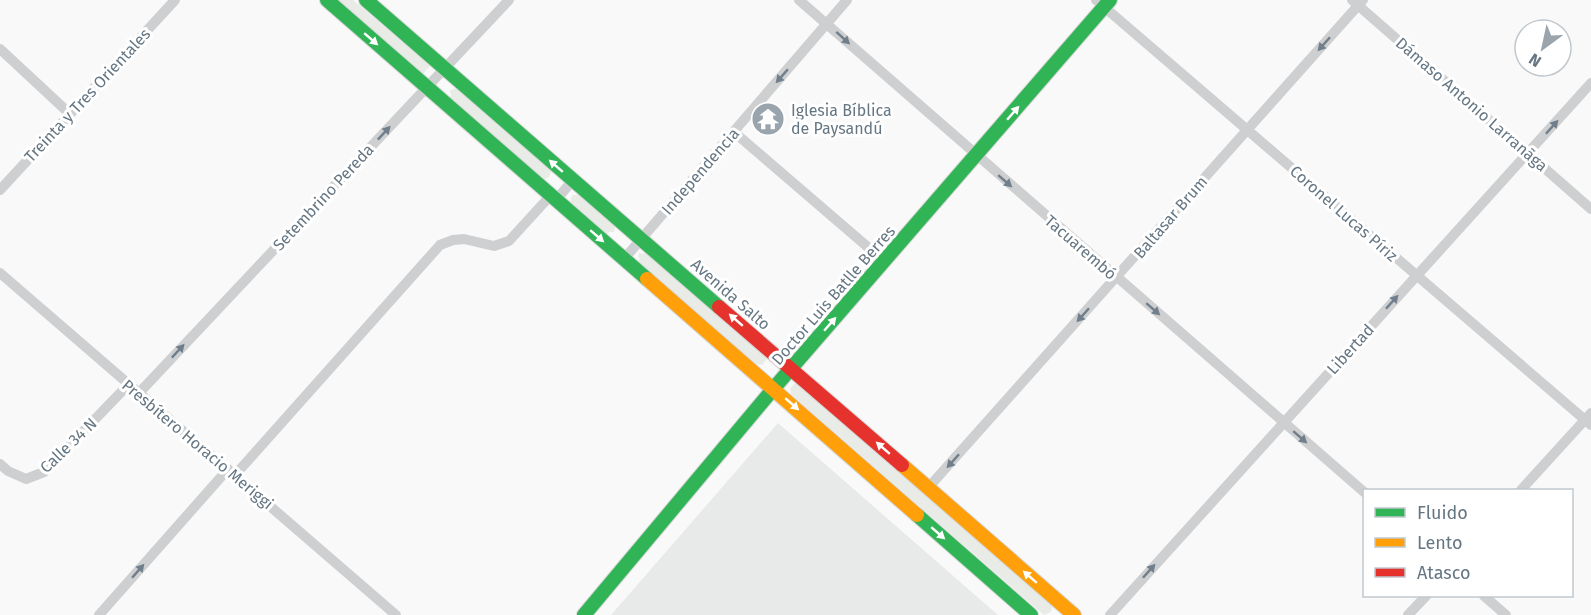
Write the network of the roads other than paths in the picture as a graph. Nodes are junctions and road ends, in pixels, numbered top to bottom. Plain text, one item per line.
1 (175, 0) edge
2 (327, 0) edge
3 (366, 0) edge
4 (509, 0) edge
5 (799, 0) edge
6 (847, 0) edge
7 (1104, 2) edge
8 (1358, 2) edge
9 (827, 24) junction
10 (0, 49) edge
11 (444, 70) junction
12 (1591, 84) edge
13 (426, 88) junction
14 (70, 114) junction
15 (1247, 129) junction
16 (734, 132) junction
17 (1528, 153) junction
18 (976, 156) junction
19 (573, 180) junction
20 (0, 190) edge
21 (554, 198) junction
22 (1591, 209) edge
23 (641, 239) junction
24 (624, 259) junction
25 (884, 261) junction
26 (0, 273) edge
27 (1416, 275) junction
28 (1116, 278) junction
29 (792, 369) junction
30 (128, 385) junction
31 (774, 388) junction
32 (138, 394) junction
33 (1589, 419) edge
34 (1283, 422) junction
35 (0, 464) edge
36 (231, 472) junction
37 (928, 488) junction
38 (1522, 489) edge
39 (1363, 490) edge
40 (1425, 597) edge
41 (1485, 597) edge
42 (99, 615) edge
43 (396, 615) edge
44 (584, 615) edge
45 (1031, 615) edge
46 (1074, 615) edge
47 (1110, 615) edge
48 (1408, 615) edge
49 (1506, 615) edge

1 - 14 street, Treinta y Tres Orientales
2 -> 13 street
3 - 11 street, Avenida Salto
4 - 11 street, Setembrino Pereda
5 - 9 street, Tacuarembó
6 - 9 street, Independencia
7 - 15 street, Coronel Lucas Píriz
18 -> 7 street, Doctor Luis Batlle Berres
8 -> 15 street, Baltasar Brum
8 - 17 street, Dámaso Antonio Larranãga
9 -> 16 street, Independencia
9 -> 18 street, Tacuarembó
10 - 14 street
11 - 13 street, Setembrino Pereda
19 -> 11 street, Avenida Salto
17 -> 12 street, Libertad
13 - 21 street
32 -> 13 street, Setembrino Pereda
14 - 20 street, Treinta y Tres Orientales
15 - 27 street, Coronel Lucas Píriz
15 - 28 street, Baltasar Brum
16 - 23 street, Independencia
16 - 25 street
17 - 22 street, Dámaso Antonio Larranãga
17 - 27 street, Libertad
18 - 25 street, Doctor Luis Batlle Berres
18 -> 28 street, Tacuarembó
19 - 21 street
19 - 23 street, Avenida Salto
21 -> 24 street
21 - 36 street
23 - 24 street, Independencia
29 -> 23 street, Avenida Salto
24 - 31 street
29 -> 25 street, Doctor Luis Batlle Berres
26 - 30 street, Presbítero Horacio Meriggi
27 - 33 street, Coronel Lucas Píriz
34 -> 27 street, Libertad
28 -> 34 street, Tacuarembó
28 -> 37 street, Baltasar Brum
29 - 31 street, Doctor Luis Batlle Berres
37 -> 29 street, Avenida Salto
30 - 32 street, Presbítero Horacio Meriggi
30 - 35 street, Calle 34 N
31 - 44 street, Doctor Luis Batlle Berres
31 -> 45 street
32 - 36 street, Presbítero Horacio Meriggi
33 - 38 street
34 -> 39 street, Tacuarembó
47 -> 34 street, Libertad
42 -> 36 street
36 - 43 street, Presbítero Horacio Meriggi
46 -> 37 street, Avenida Salto
40 - 48 street
41 - 49 street

